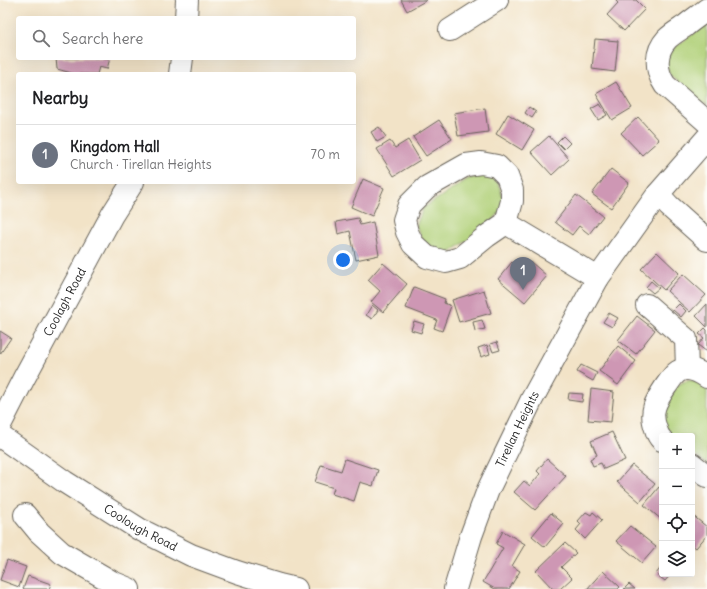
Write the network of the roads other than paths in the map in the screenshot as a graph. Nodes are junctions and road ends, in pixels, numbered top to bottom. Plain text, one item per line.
1 (187, 0) edge
2 (497, 0) edge
3 (707, 9) edge
4 (186, 16) edge
5 (450, 30) dead end
6 (182, 60) edge
7 (180, 72) edge
8 (707, 122) edge
9 (707, 138) edge
10 (132, 184) edge
11 (658, 194) junction
12 (506, 223) junction
13 (707, 240) edge
14 (598, 278) junction
15 (647, 305) dead end
16 (687, 369) junction
17 (707, 377) edge
18 (0, 425) edge
19 (0, 436) edge
20 (659, 436) edge
21 (695, 466) edge
22 (707, 476) edge
23 (25, 515) dead end
24 (129, 589) edge
25 (296, 589) edge
26 (454, 589) edge

1 - 4 street
2 - 5 street
3 - 8 street
6 - 7 street
9 - 11 street, Tirellan Heights
10 - 18 street, Coolagh Road
11 - 13 street
11 - 14 street, Tirellan Heights
12 - 12 street
12 - 14 street
14 - 26 street, Tirellan Heights
15 - 16 street
16 - 17 street
16 - 20 street
19 - 25 street, Coolough Road
21 - 22 street
23 - 24 street

